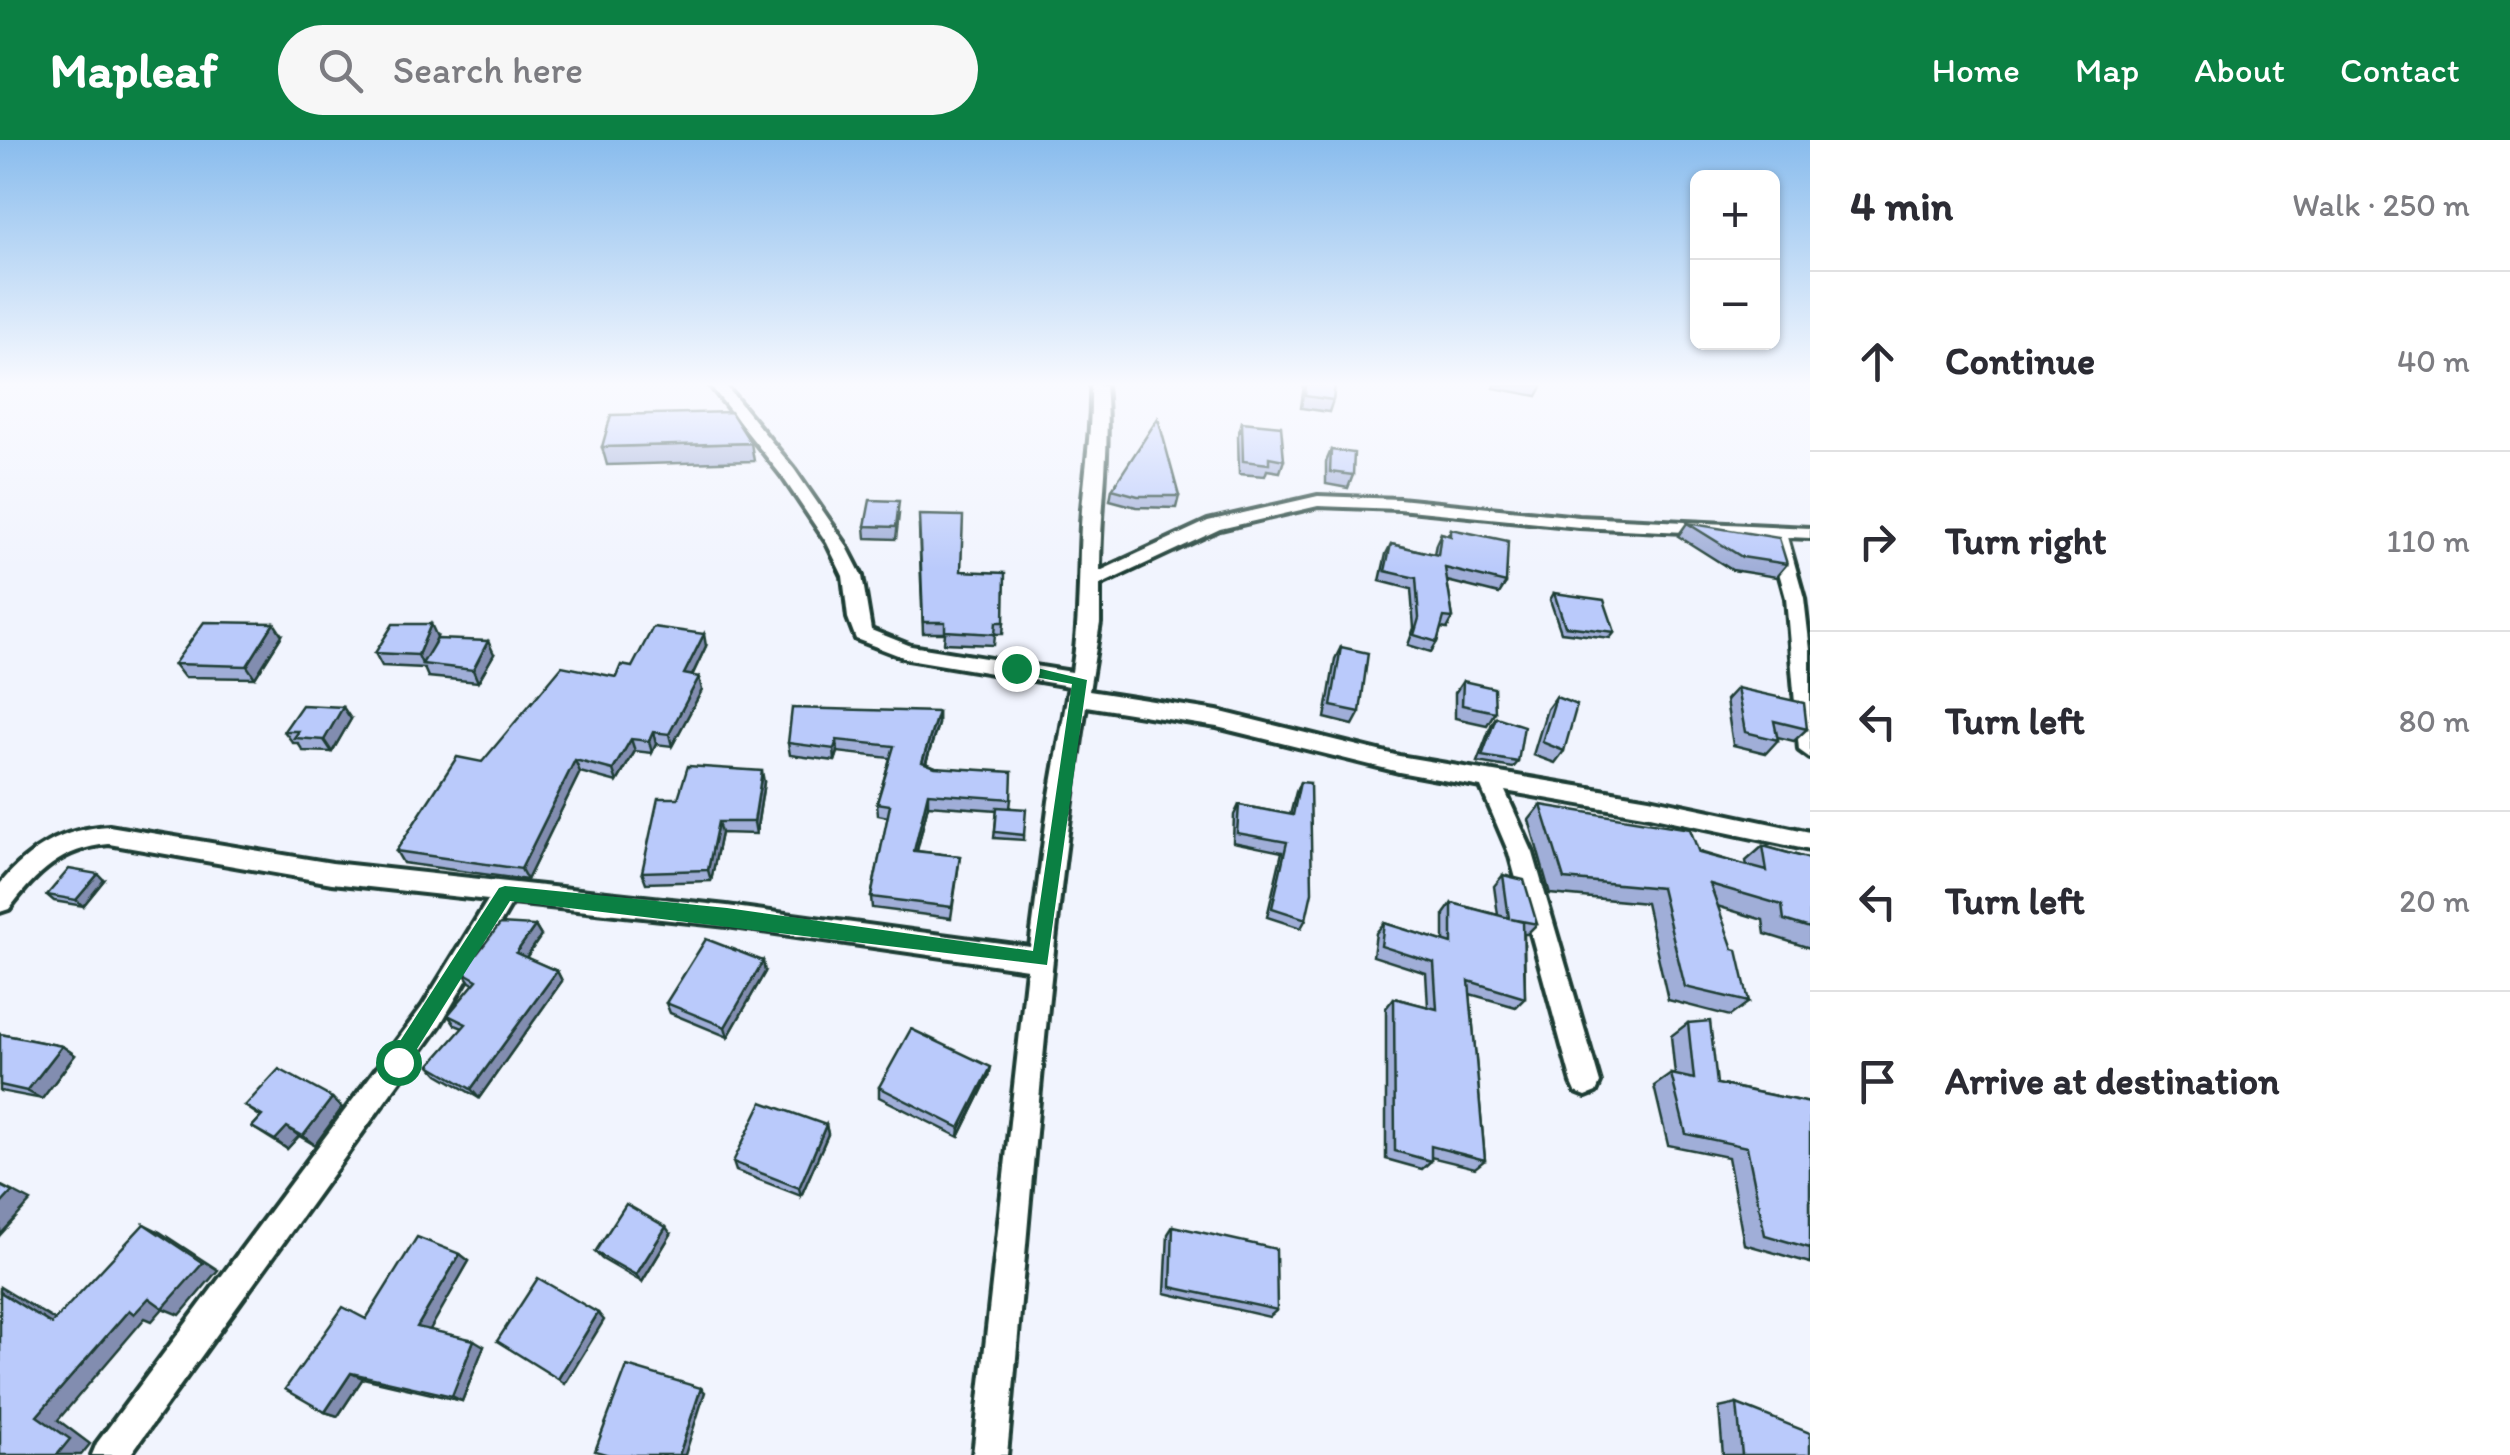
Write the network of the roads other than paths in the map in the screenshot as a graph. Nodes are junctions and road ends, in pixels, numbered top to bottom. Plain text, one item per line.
1 (768, 446) edge
2 (1098, 446) edge
3 (1777, 532) junction
4 (1810, 532) edge
5 (1091, 582) junction
6 (1078, 689) junction
7 (1810, 750) edge
8 (1490, 780) junction
9 (1810, 842) edge
10 (505, 893) junction
11 (0, 902) edge
12 (1040, 960) junction
13 (1586, 1083) dead end
14 (109, 1455) edge
15 (990, 1455) edge

1 - 6 street
2 - 5 street
3 - 4 street
3 - 5 street
3 - 7 street
5 - 6 street
6 - 8 street
6 - 12 street
8 - 9 street
8 - 13 street
10 - 11 street
10 - 12 street
10 - 14 street
12 - 15 street

